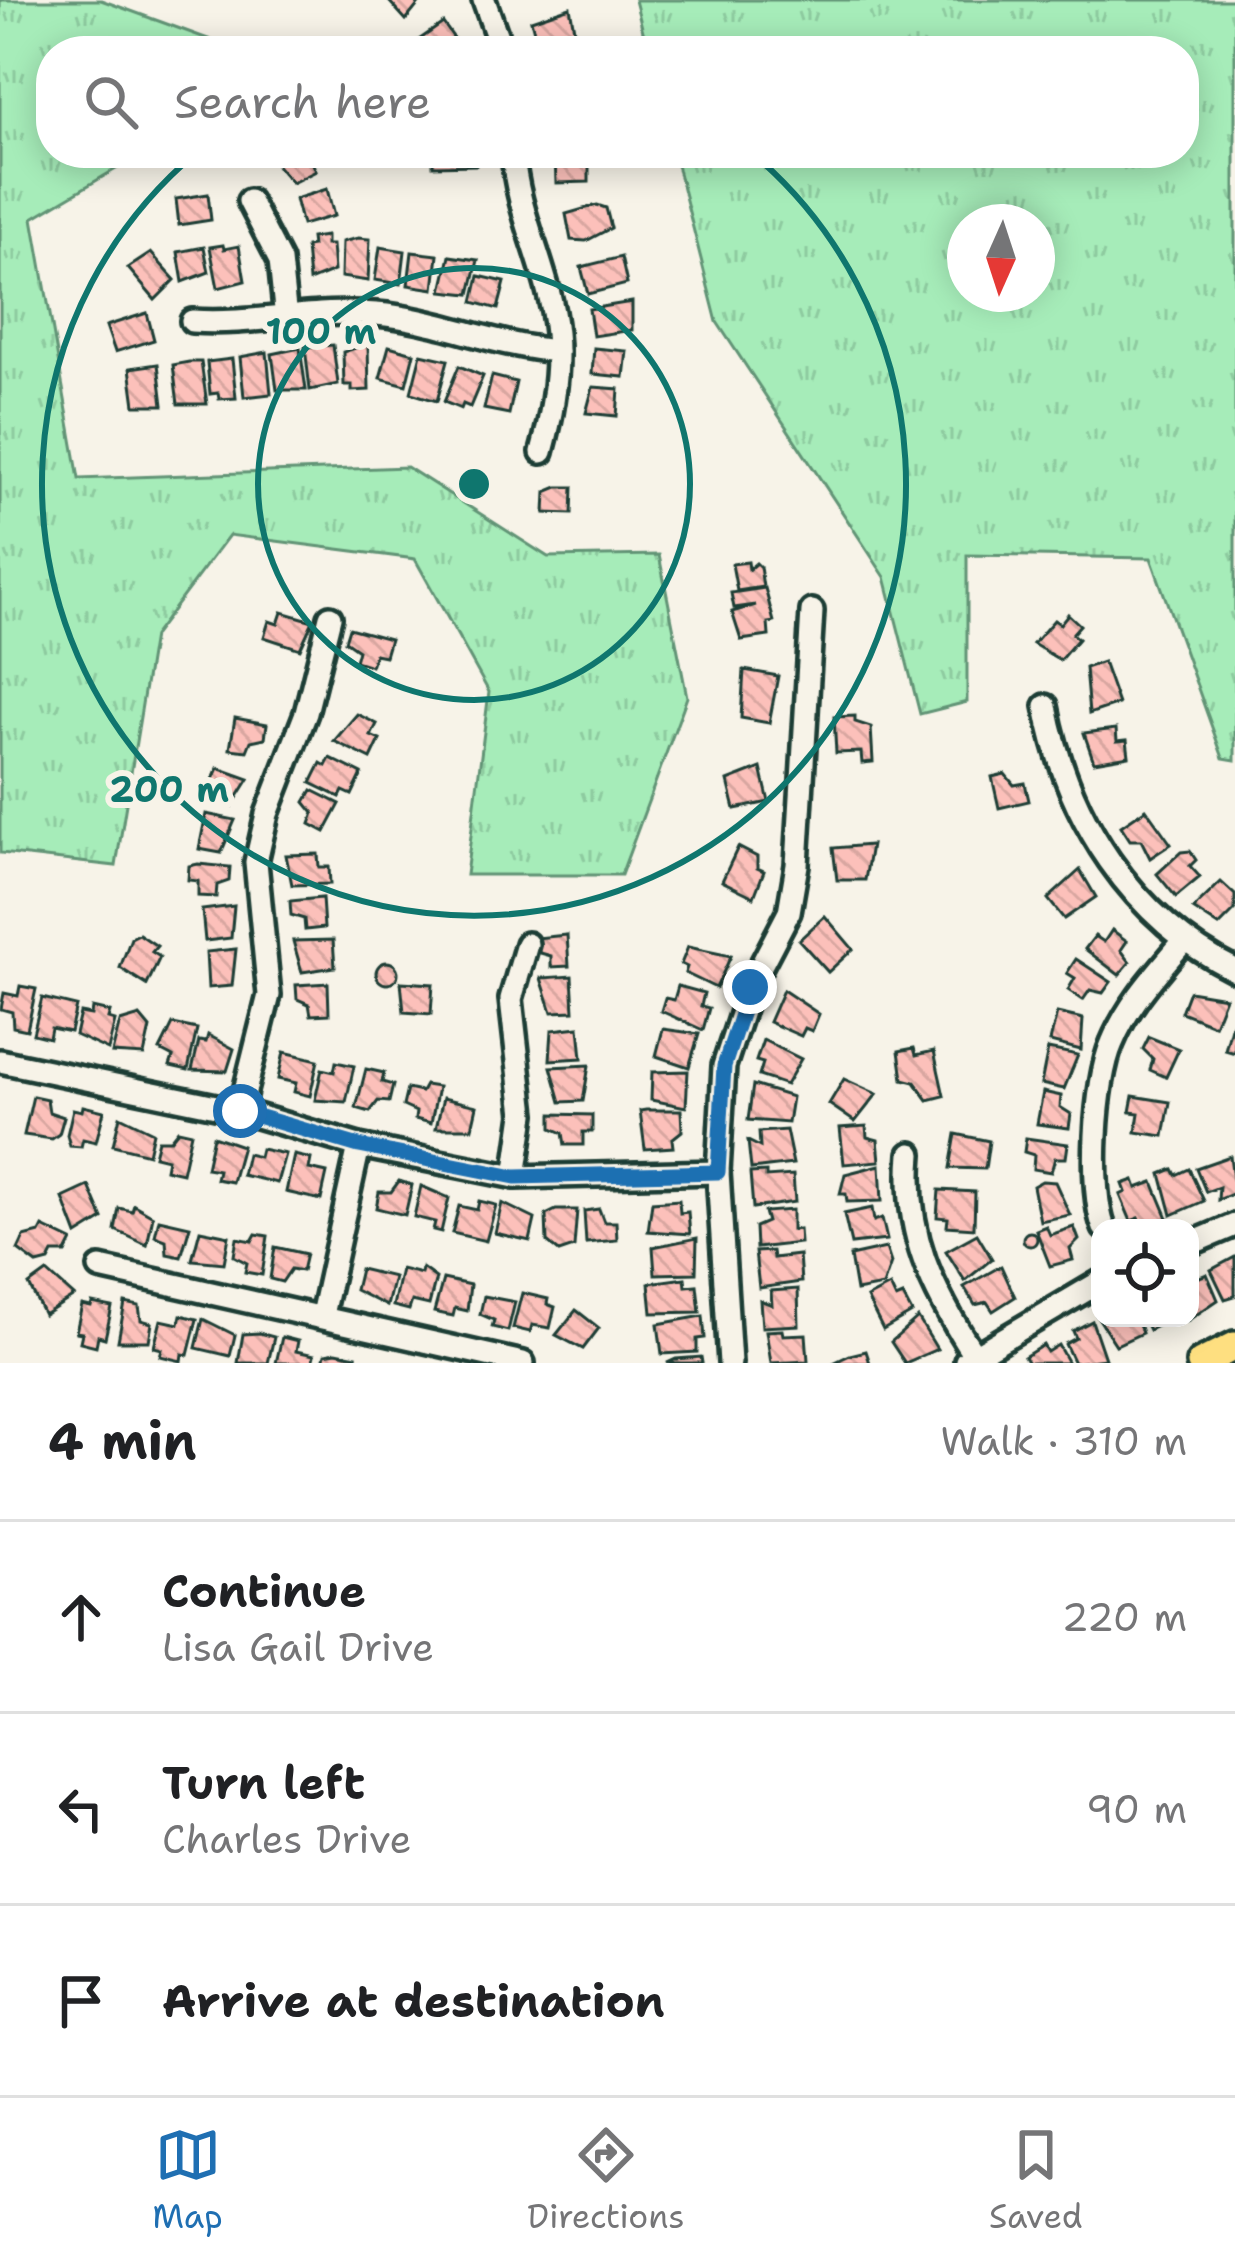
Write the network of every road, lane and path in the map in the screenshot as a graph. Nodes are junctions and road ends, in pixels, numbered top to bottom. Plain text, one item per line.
1 (484, 0) edge
2 (497, 36) edge
3 (514, 168) edge
4 (249, 201) dead end
5 (286, 319) junction
6 (192, 321) dead end
7 (556, 351) junction
8 (542, 452) dead end
9 (812, 611) dead end
10 (330, 617) dead end
11 (1046, 706) dead end
12 (1182, 943) junction
13 (527, 944) dead end
14 (1235, 970) edge
15 (0, 1061) edge
16 (240, 1111) junction
17 (359, 1146) junction
18 (911, 1154) dead end
19 (718, 1172) junction
20 (515, 1177) junction
21 (1100, 1219) edge
22 (1235, 1226) edge
23 (1199, 1240) edge
24 (100, 1268) dead end
25 (1091, 1287) edge
26 (322, 1315) junction
27 (1235, 1346) edge
28 (969, 1359) edge
29 (523, 1363) edge
30 (730, 1363) edge
31 (1201, 1363) edge

1 - 2 street
3 - 7 street
4 - 5 street
5 - 6 street
5 - 7 street
7 - 8 street
9 - 19 street
10 - 16 street
11 - 12 street
12 - 14 street
12 - 21 street
13 - 20 street
15 - 16 street
16 - 17 street
17 - 20 street
17 - 26 street
18 - 28 street
19 - 20 street
19 - 30 street
22 - 23 street
24 - 26 street
25 - 28 street
26 - 29 street
27 - 31 main road

